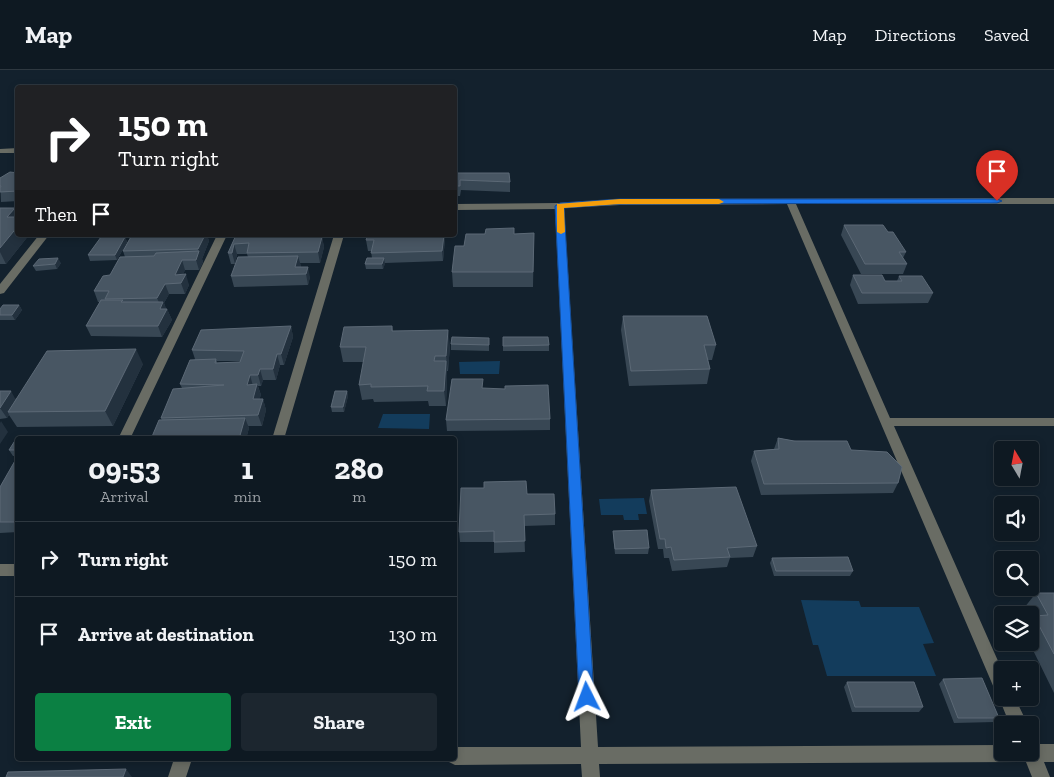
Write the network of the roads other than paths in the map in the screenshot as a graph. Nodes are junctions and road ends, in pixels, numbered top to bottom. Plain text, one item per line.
1 (15, 150) edge
2 (0, 151) edge
3 (1054, 201) edge
4 (790, 202) junction
5 (560, 206) junction
6 (457, 207) edge
7 (42, 237) edge
8 (221, 237) edge
9 (338, 237) edge
10 (0, 291) edge
11 (887, 422) junction
12 (1054, 422) edge
13 (125, 436) edge
14 (279, 436) edge
15 (0, 570) edge
16 (15, 570) edge
17 (994, 669) edge
18 (994, 752) edge
19 (1039, 752) edge
20 (1054, 753) edge
21 (457, 756) edge
22 (590, 756) junction
23 (182, 761) edge
24 (1034, 761) edge
25 (177, 777) edge
26 (591, 777) edge
27 (1041, 777) edge

1 - 2 street
3 - 4 street
4 - 5 street
4 - 11 street
5 - 6 street
5 - 22 street
7 - 10 street
8 - 13 street
9 - 14 street
11 - 12 street
11 - 17 street
15 - 16 street
18 - 22 street
19 - 20 street
21 - 22 street
22 - 26 street
23 - 25 street
24 - 27 street

